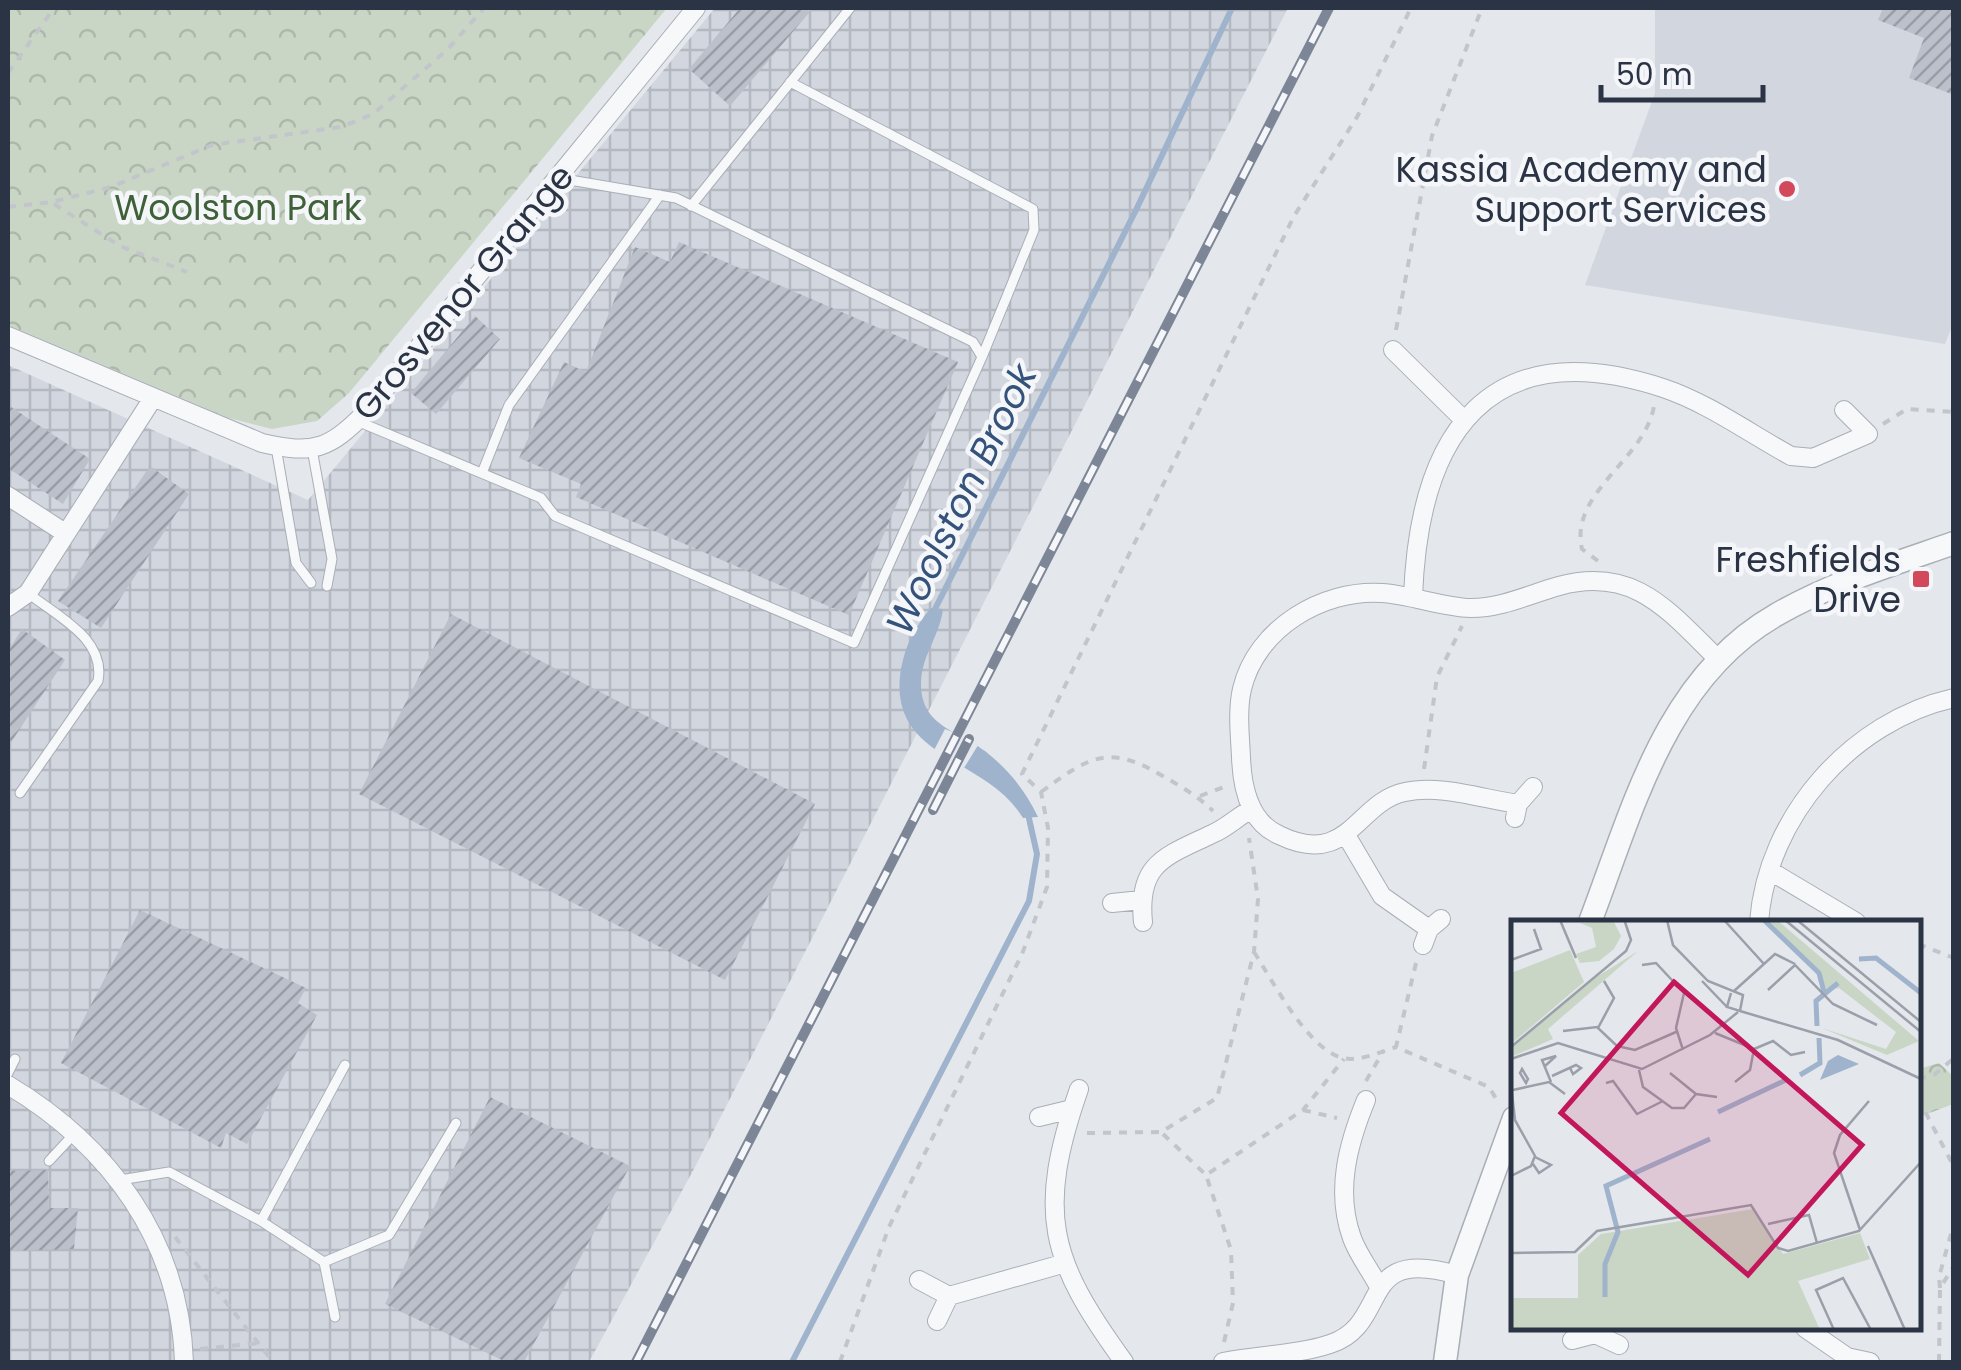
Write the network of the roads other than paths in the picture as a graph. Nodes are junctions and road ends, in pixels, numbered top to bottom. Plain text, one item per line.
1 (696, 8) edge
2 (850, 8) edge
3 (790, 82) junction
4 (558, 178) junction
5 (660, 195) junction
6 (692, 206) junction
7 (8, 336) edge
8 (1393, 350) road end
9 (982, 357) junction
10 (153, 398) junction
11 (1844, 410) dead end
12 (1464, 420) junction
13 (357, 421) junction
14 (276, 446) junction
15 (312, 449) junction
16 (482, 473) junction
17 (8, 496) edge
18 (65, 533) junction
19 (1954, 543) edge
20 (312, 582) dead end
21 (327, 586) dead end
22 (28, 594) junction
23 (1413, 596) junction
24 (8, 607) edge
25 (1720, 661) junction
26 (1954, 698) edge
27 (1533, 787) dead end
28 (20, 793) dead end
29 (1240, 817) junction
30 (1346, 836) junction
31 (1772, 872) junction
32 (1141, 900) junction
33 (1112, 903) dead end
34 (1591, 920) edge
35 (1760, 920) edge
36 (1853, 920) edge
37 (1143, 922) dead end
38 (1431, 931) road end
39 (15, 1059) dead end
40 (345, 1065) dead end
41 (8, 1073) edge
42 (8, 1085) edge
43 (1079, 1089) dead end
44 (1366, 1100) road end
45 (1072, 1109) junction
46 (1507, 1112) edge
47 (1039, 1117) dead end
48 (456, 1123) dead end
49 (76, 1132) junction
50 (49, 1161) dead end
51 (120, 1180) junction
52 (261, 1220) junction
53 (324, 1262) junction
54 (1062, 1264) junction
55 (1457, 1275) junction
56 (919, 1280) dead end
57 (1379, 1286) junction
58 (949, 1296) junction
59 (335, 1317) dead end
60 (937, 1321) dead end
61 (1808, 1330) edge
62 (1595, 1331) edge
63 (1572, 1340) dead end
64 (1619, 1345) dead end
65 (1223, 1355) edge
66 (184, 1356) edge
67 (1265, 1358) edge
68 (1124, 1362) edge
69 (1445, 1362) edge
70 (1870, 1362) edge

1 - 4 street, Grosvenor Grange
2 - 3 lane
3 - 6 lane
3 - 9 lane
4 - 5 lane
4 - 13 street, Grosvenor Grange
5 - 6 lane
5 - 16 lane
6 - 9 lane
7 - 10 street
8 - 12 street
9 - 16 lane
10 - 14 street
10 - 18 street
11 - 12 street
12 - 23 street
13 - 15 street, Grosvenor Grange
13 - 16 lane
14 - 15 street
14 - 20 lane
15 - 21 lane
17 - 18 street
18 - 22 street
19 - 25 street
22 - 24 street
22 - 28 lane
23 - 25 street
23 - 29 street
25 - 34 street
26 - 31 street
27 - 30 street
29 - 30 street
29 - 32 street
30 - 38 street
31 - 35 street
31 - 36 street
32 - 33 street
32 - 37 street
39 - 41 lane
40 - 52 lane
42 - 49 street
43 - 45 street
44 - 57 street
45 - 47 street
45 - 54 street
46 - 55 street
48 - 53 lane
49 - 50 lane
49 - 51 street
51 - 52 lane
51 - 66 street
52 - 53 lane
53 - 59 lane
54 - 58 street
54 - 68 street
55 - 57 street
55 - 69 street
56 - 58 street
57 - 67 street
58 - 60 street
61 - 70 street
62 - 63 street
62 - 64 street
65 - 67 street

